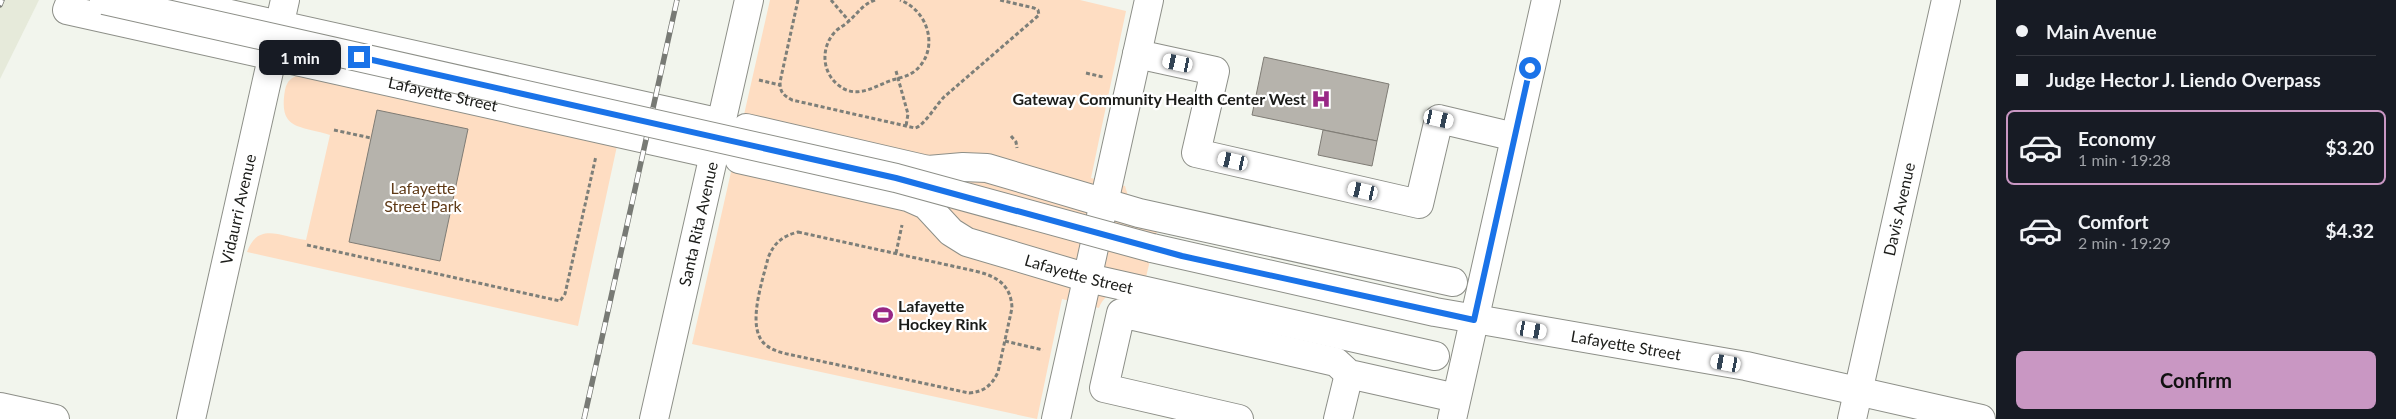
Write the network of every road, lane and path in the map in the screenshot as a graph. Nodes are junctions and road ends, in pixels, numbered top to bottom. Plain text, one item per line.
1 (71, 0) edge
2 (104, 0) edge
3 (167, 0) edge
4 (749, 0) edge
5 (798, 0) edge
6 (831, 0) edge
7 (875, 0) edge
8 (900, 0) edge
9 (1000, 0) edge
10 (1149, 0) edge
11 (1546, 0) edge
12 (1946, 0) edge
13 (282, 12) edge
14 (849, 21) junction
15 (273, 54) junction
16 (1137, 54) junction
17 (896, 71) dead end
18 (1086, 74) dead end
19 (1109, 78) dead end
20 (898, 79) junction
21 (757, 80) dead end
22 (780, 85) junction
23 (733, 126) junction
24 (906, 126) junction
25 (334, 130) dead end
26 (1515, 137) junction
27 (372, 138) dead end
28 (596, 153) dead end
29 (726, 156) junction
30 (1107, 193) junction
31 (307, 245) dead end
32 (1088, 278) junction
33 (1453, 282) dead end
34 (1474, 320) junction
35 (1005, 341) junction
36 (1059, 350) junction
37 (1435, 356) dead end
38 (1110, 360) junction
39 (1349, 374) junction
40 (1858, 391) junction
41 (0, 407) edge
42 (1454, 409) edge
43 (55, 419) edge
44 (190, 419) edge
45 (654, 419) edge
46 (1056, 419) edge
47 (1239, 419) edge
48 (1338, 419) edge
49 (1852, 419) edge
50 (1981, 419) edge

1 - 15 street, Lafayette Street
2 - 34 street, Lafayette Street, bridge
3 - 13 street, Lafayette Street
4 - 23 street, Santa Rita Avenue
5 - 22 path
6 - 14 path
7 - 14 path
8 - 20 path
9 - 24 path
10 - 16 street
11 - 26 street
12 - 40 street, Davis Avenue
13 - 15 street, Vidaurri Avenue
13 - 23 street, Lafayette Street
14 - 20 path
15 - 29 street, Lafayette Street
15 - 44 street, Vidaurri Avenue
16 - 26 street
16 - 30 street
17 - 20 path
18 - 19 path
20 - 24 path
21 - 22 path
22 - 24 path
23 - 29 street, Santa Rita Avenue
23 - 30 street, Lafayette Street
25 - 27 path
26 - 34 street
28 - 31 path
29 - 32 street, Lafayette Street
29 - 45 street, Santa Rita Avenue
30 - 32 street
30 - 33 street, Lafayette Street
32 - 36 street
32 - 37 street, Lafayette Street
34 - 40 street, Lafayette Street
34 - 42 street
35 - 35 path
35 - 36 path
36 - 38 street
36 - 46 street
38 - 39 street
38 - 47 street
39 - 42 street
39 - 48 street
40 - 49 street, Davis Avenue
40 - 50 street, Lafayette Street
41 - 43 street

